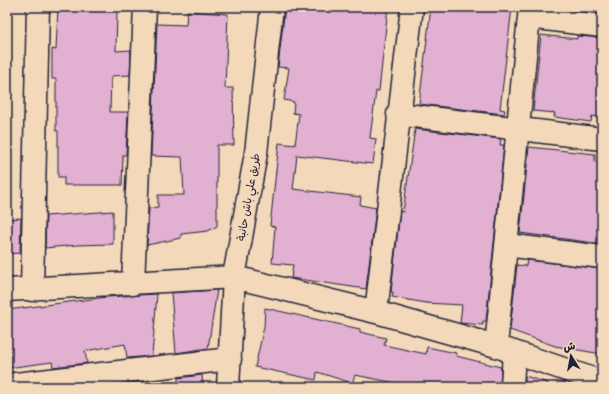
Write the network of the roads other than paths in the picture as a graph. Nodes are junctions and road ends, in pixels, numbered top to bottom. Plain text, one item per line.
1 (38, 7) edge
2 (144, 7) edge
3 (267, 7) edge
4 (412, 7) edge
5 (530, 12) edge
6 (602, 26) edge
7 (398, 114) junction
8 (518, 128) junction
9 (602, 139) edge
10 (506, 245) junction
11 (602, 257) edge
12 (234, 278) junction
13 (133, 284) junction
14 (7, 290) edge
15 (32, 290) junction
16 (376, 312) junction
17 (505, 349) junction
18 (230, 359) junction
19 (63, 382) edge
20 (602, 382) edge
21 (7, 385) edge
22 (228, 387) edge
23 (512, 387) edge

1 - 15 street
2 - 13 street
3 - 12 street, طريق علي باش حانبة
4 - 7 street
5 - 6 street
5 - 8 street
7 - 8 street
7 - 16 street
8 - 9 street
8 - 10 street
10 - 11 street
10 - 17 street
12 - 13 street
12 - 16 street
12 - 18 street, طريق علي باش حانبة
13 - 15 street
14 - 15 street
16 - 17 street
17 - 20 street
17 - 23 street
18 - 19 street
18 - 22 street, طريق علي باش حانبة
19 - 21 street

